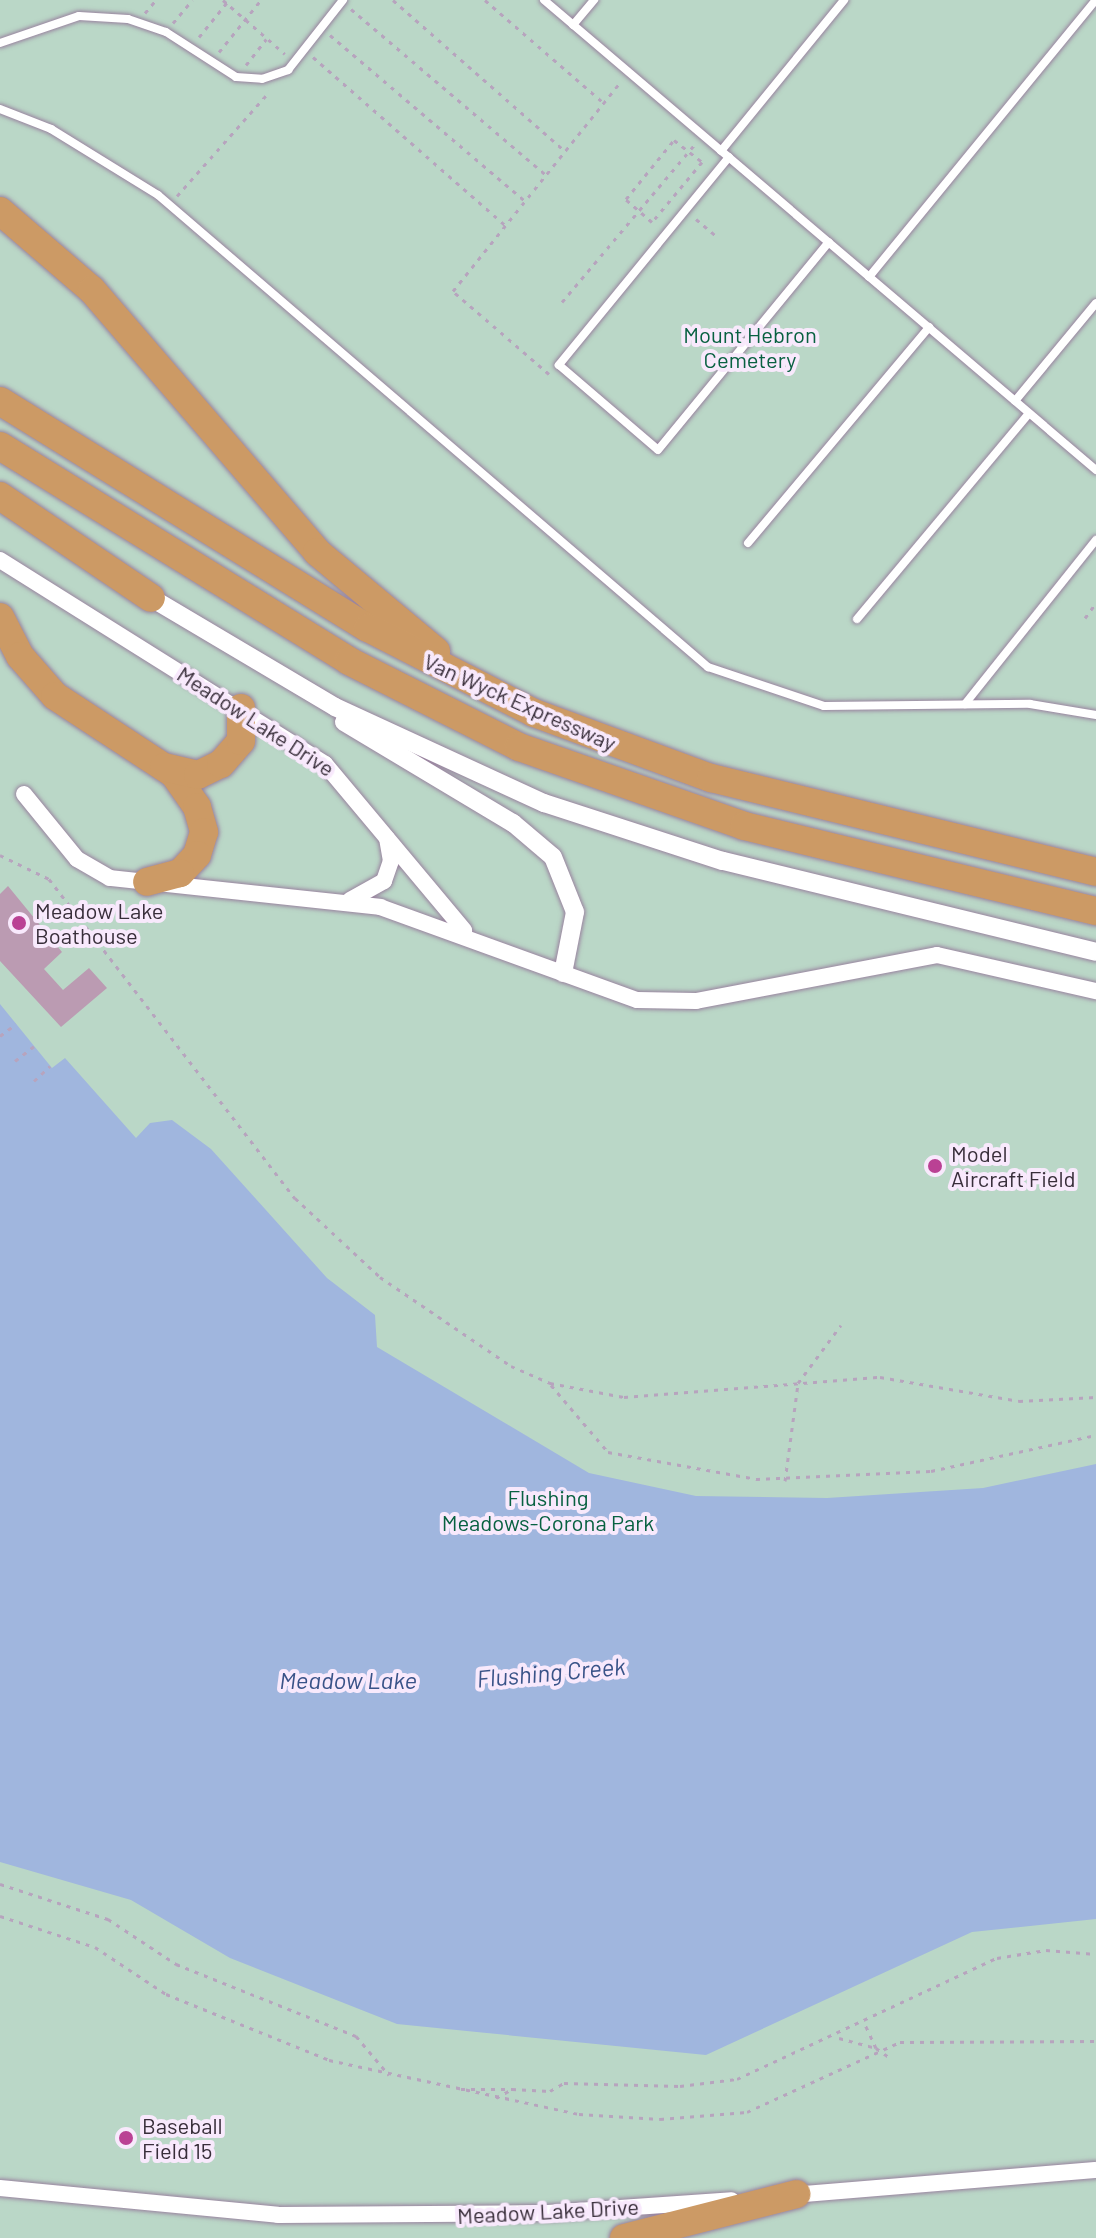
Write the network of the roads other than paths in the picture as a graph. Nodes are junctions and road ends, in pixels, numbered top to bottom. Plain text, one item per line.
1 (342, 0) edge
2 (544, 0) edge
3 (594, 0) edge
4 (844, 0) edge
5 (1096, 0) edge
6 (573, 25) junction
7 (0, 43) edge
8 (0, 109) edge
9 (725, 154) junction
10 (0, 211) edge
11 (829, 242) junction
12 (869, 277) junction
13 (1096, 303) edge
14 (929, 327) junction
15 (0, 401) edge
16 (1015, 401) junction
17 (1029, 413) junction
18 (0, 446) edge
19 (1096, 470) edge
20 (0, 496) edge
21 (0, 508) edge
22 (1096, 540) edge
23 (748, 543) dead end
24 (0, 560) edge
25 (151, 598) junction
26 (0, 617) edge
27 (857, 619) dead end
28 (293, 685) junction
29 (491, 693) junction
30 (965, 704) junction
31 (241, 708) junction
32 (1096, 715) edge
33 (164, 767) junction
34 (24, 794) dead end
35 (383, 830) junction
36 (1096, 872) edge
37 (147, 882) junction
38 (341, 900) junction
39 (1096, 911) edge
40 (468, 934) junction
41 (1096, 952) edge
42 (563, 973) junction
43 (1096, 991) edge
44 (1096, 2170) edge
45 (0, 2188) edge
46 (796, 2194) junction
47 (624, 2238) edge

1 - 7 lane
2 - 6 lane
3 - 6 lane
4 - 9 lane
5 - 12 lane
6 - 9 lane
8 - 30 lane
9 - 11 lane
9 - 11 lane
10 - 29 highway
11 - 12 lane
12 - 14 lane
13 - 16 lane
14 - 16 lane
14 - 23 lane
15 - 29 highway, Van Wyck Expressway
16 - 17 lane
17 - 19 lane
17 - 27 lane
18 - 39 highway, Van Wyck Expressway
20 - 25 highway
21 - 25 street
22 - 30 lane
24 - 31 street, Meadow Lake Drive
25 - 28 street
26 - 33 highway
28 - 41 street
28 - 42 street
29 - 36 highway, Van Wyck Expressway
30 - 32 lane
31 - 33 highway
31 - 35 street, Meadow Lake Drive
33 - 37 highway
34 - 37 street
35 - 38 street
35 - 40 street, Meadow Lake Drive
37 - 38 street
38 - 40 street
40 - 42 street
42 - 43 street
44 - 46 street, Meadow Lake Drive
45 - 46 street, Meadow Lake Drive
46 - 47 highway

